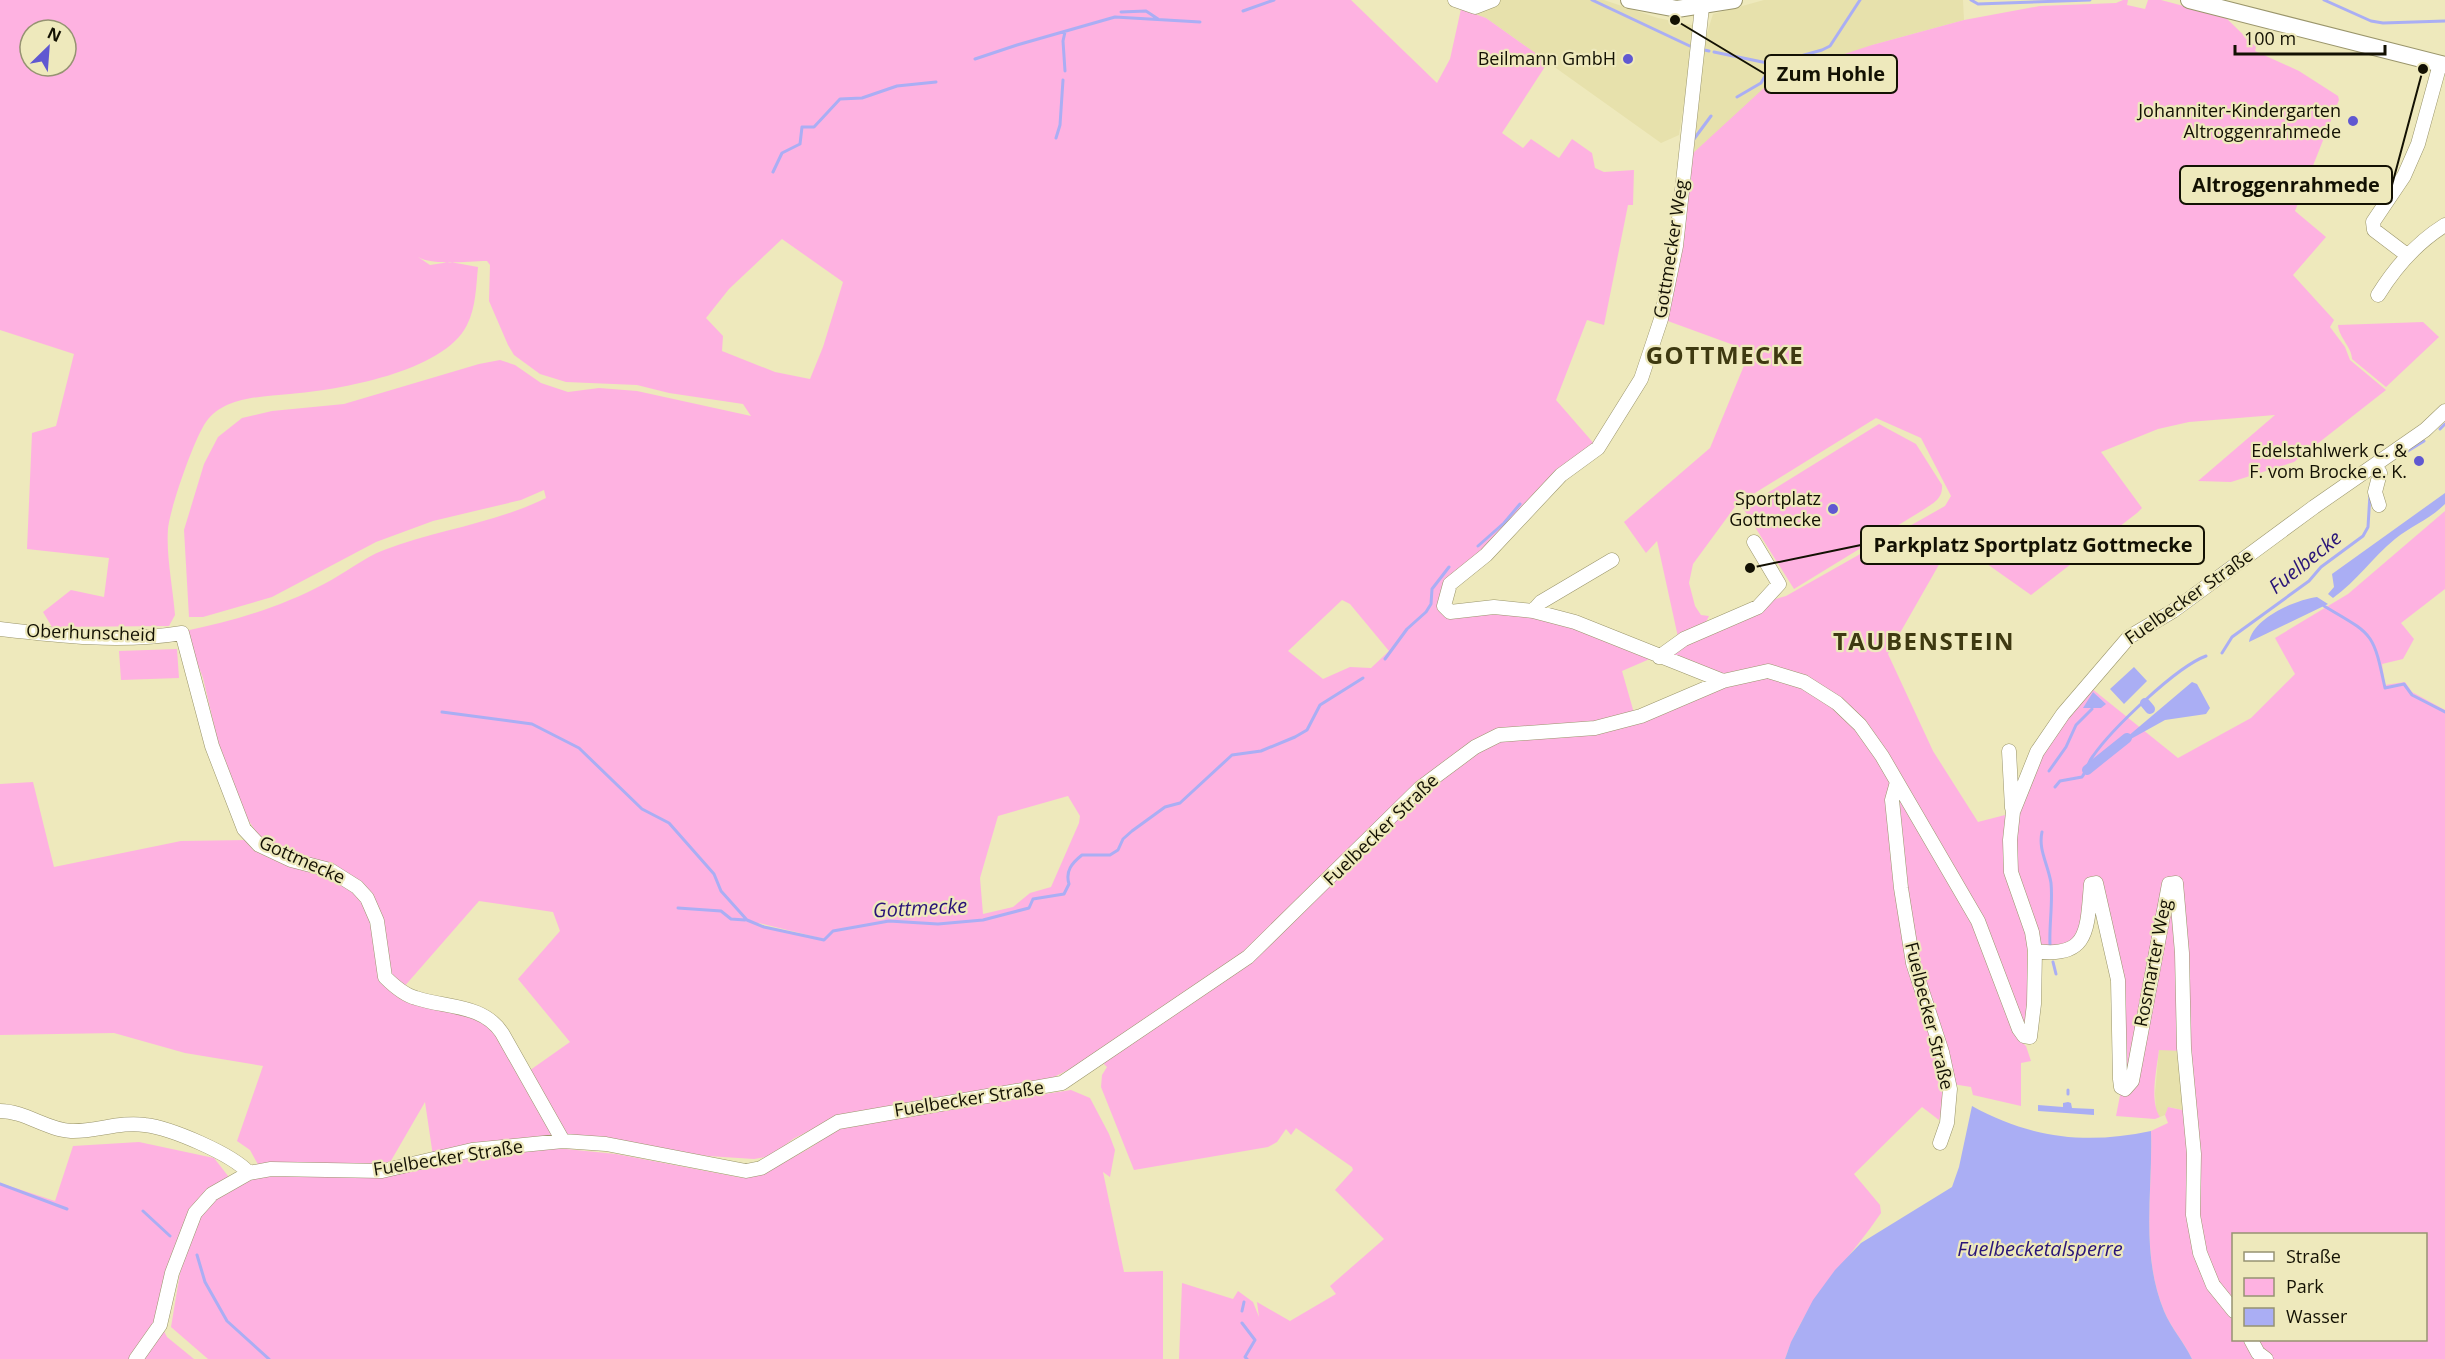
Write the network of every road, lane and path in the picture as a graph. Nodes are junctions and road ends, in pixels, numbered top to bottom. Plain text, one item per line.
1 (1455, 0) edge
2 (1493, 0) edge
3 (1629, 0) edge
4 (1734, 0) edge
5 (2189, 0) edge
6 (1665, 4) edge
7 (1702, 7) junction
8 (2442, 64) edge
9 (2445, 225) edge
10 (2407, 255) junction
11 (2378, 295) dead end
12 (2445, 411) edge
13 (2375, 465) junction
14 (2379, 505) dead end
15 (1754, 542) dead end
16 (1612, 560) dead end
17 (1533, 611) junction
18 (0, 629) edge
19 (182, 633) joint
20 (1659, 657) junction
21 (1723, 681) junction
22 (2009, 751) dead end
23 (1897, 782) junction
24 (2013, 812) junction
25 (2035, 951) junction
26 (0, 1111) edge
27 (563, 1141) junction
28 (1940, 1143) dead end
29 (249, 1173) junction
30 (2232, 1309) edge
31 (2253, 1341) edge
32 (136, 1359) edge
33 (2265, 1359) edge

1 - 2 street
3 - 6 main road
4 - 7 main road
5 - 8 main road
6 - 7 main road
7 - 17 street, Gottmecker Weg
8 - 10 street
9 - 10 street
10 - 11 street
12 - 13 street, Fuelbecker Straße
13 - 14 street
13 - 24 street, Fuelbecker Straße
15 - 20 street
16 - 17 street
17 - 20 street, Gottmecker Weg
18 - 19 street, Oberhunscheid
19 - 27 street, Gottmecke
20 - 21 street, Gottmecker Weg
21 - 23 street, Fuelbecker Straße
21 - 27 street, Fuelbecker Straße
22 - 24 street
23 - 25 street, Fuelbecker Straße
23 - 28 street, Fuelbecker Straße
24 - 25 street, Fuelbecker Straße
25 - 30 street, Rosmarter Weg
26 - 29 street
27 - 29 street, Fuelbecker Straße
29 - 32 street, Fuelbecker Straße
31 - 33 street

